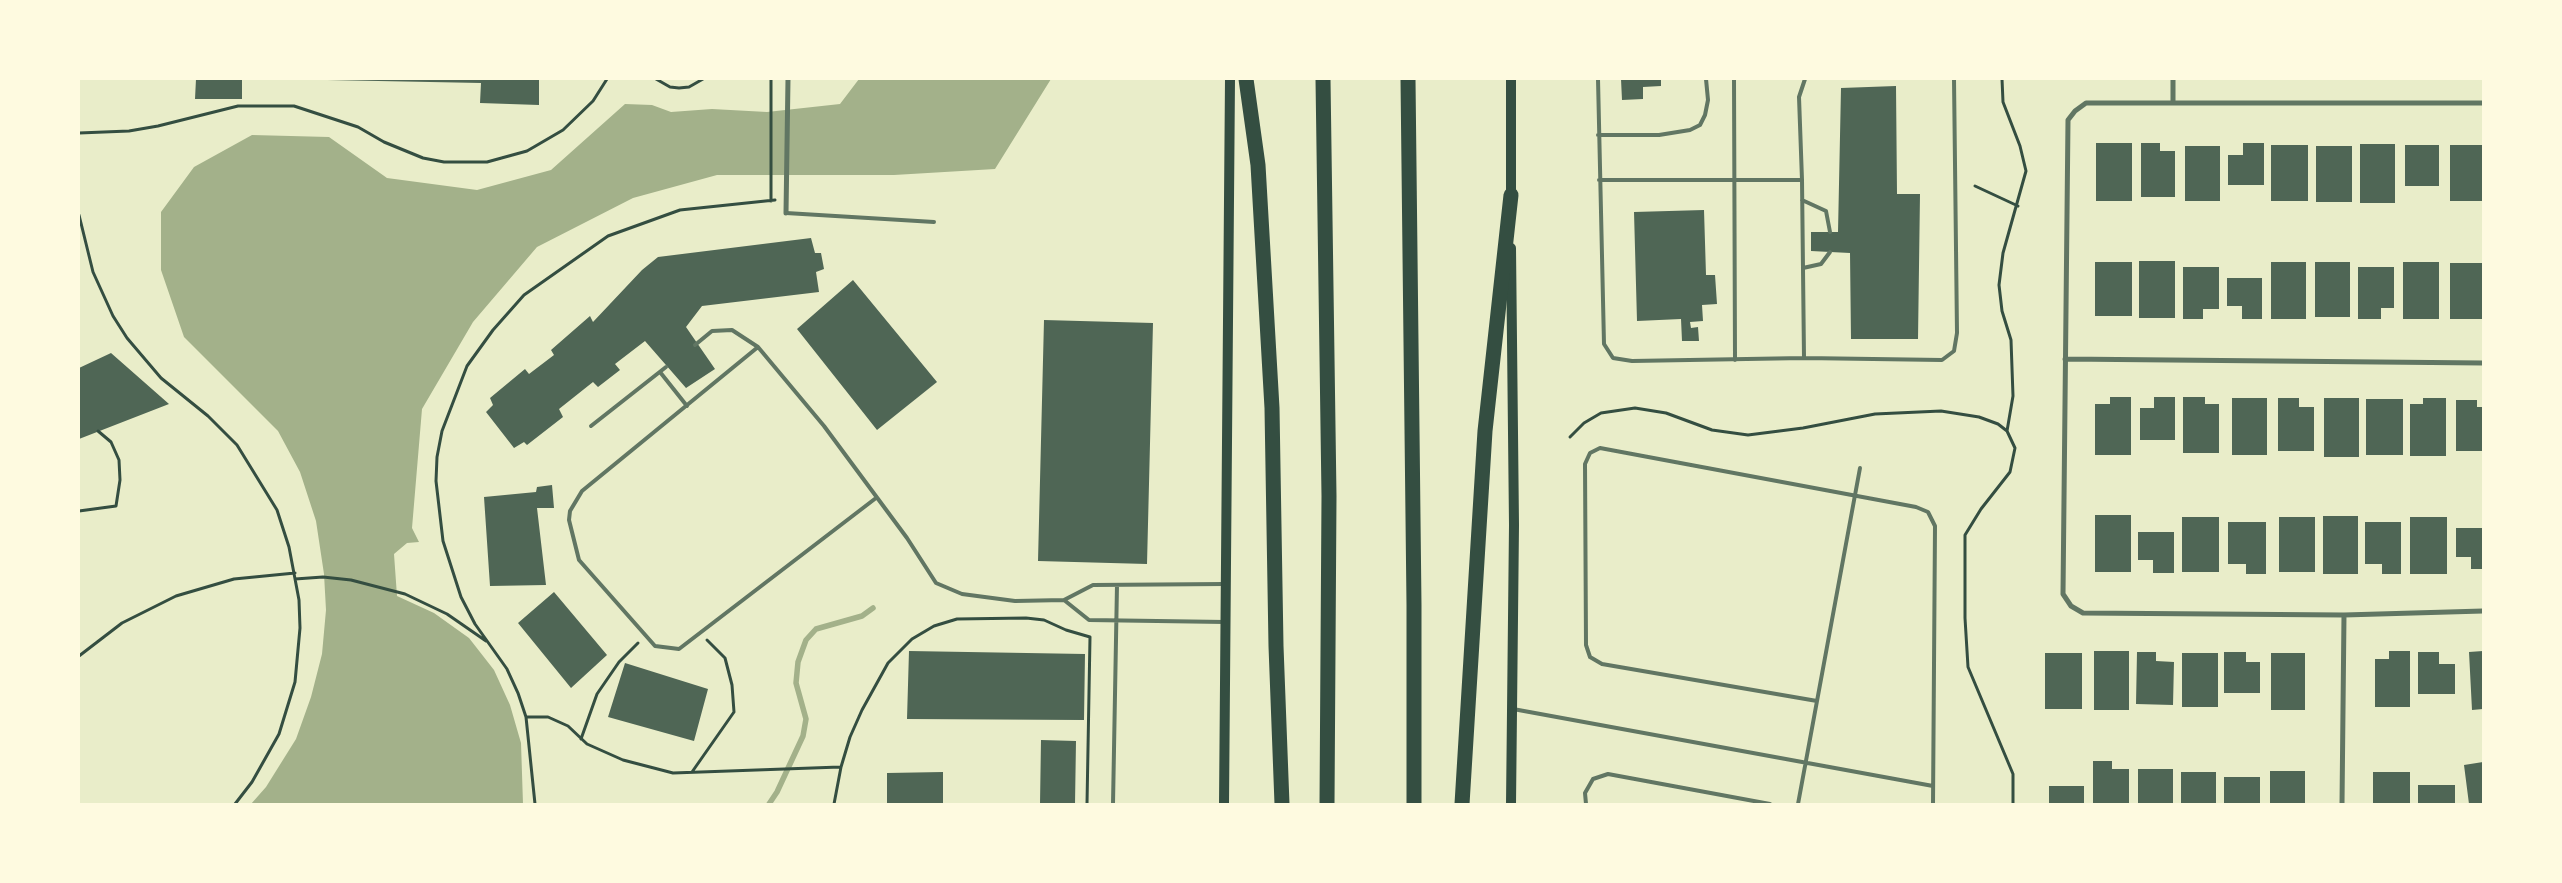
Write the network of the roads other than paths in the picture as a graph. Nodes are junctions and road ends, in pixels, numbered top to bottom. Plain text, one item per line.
1 (788, 79) edge
2 (1230, 79) edge
3 (1246, 79) edge
4 (1324, 79) edge
5 (1408, 79) edge
6 (1511, 79) edge
7 (1598, 79) edge
8 (1706, 79) edge
9 (1734, 79) edge
10 (1805, 79) edge
11 (1954, 79) edge
12 (2173, 79) edge
13 (2173, 102) junction
14 (2483, 102) edge
15 (1598, 135) junction
16 (1599, 180) junction
17 (1735, 180) junction
18 (1802, 180) junction
19 (1511, 194) junction
20 (1802, 200) junction
21 (786, 213) joint
22 (934, 222) dead end
23 (1830, 232) dead end
24 (1830, 252) dead end
25 (1803, 268) junction
26 (695, 344) dead end
27 (758, 347) junction
28 (1804, 358) junction
29 (2065, 359) junction
30 (1735, 360) junction
31 (2483, 363) edge
32 (666, 367) dead end
33 (660, 372) junction
34 (688, 406) junction
35 (591, 426) dead end
36 (1860, 468) dead end
37 (1855, 496) junction
38 (876, 498) junction
39 (1226, 584) junction
40 (1117, 585) junction
41 (1064, 600) junction
42 (2483, 611) edge
43 (2344, 615) junction
44 (1116, 620) junction
45 (1225, 622) junction
46 (1817, 701) junction
47 (1511, 708) junction
48 (1806, 764) junction
49 (1933, 786) junction
50 (1113, 804) edge
51 (1224, 804) edge
52 (1282, 804) edge
53 (1327, 804) edge
54 (1414, 804) edge
55 (1462, 804) edge
56 (1511, 804) edge
57 (1586, 804) edge
58 (1770, 804) edge
59 (1798, 804) edge
60 (1933, 804) edge
61 (2342, 804) edge

1 - 21 street
2 - 39 main road
3 - 52 highway
4 - 53 highway
5 - 54 highway
6 - 19 main road
7 - 15 lane
8 - 15 lane
9 - 17 lane
10 - 18 lane
11 - 28 lane
12 - 13 street
13 - 14 street
13 - 29 street
15 - 16 lane
16 - 17 lane
16 - 30 lane
17 - 18 lane
17 - 30 lane
18 - 20 lane
19 - 47 main road
19 - 55 highway
20 - 23 lane
20 - 25 lane
21 - 22 lane
24 - 25 lane
25 - 28 lane
26 - 27 lane
27 - 34 lane
27 - 38 lane
28 - 30 lane
29 - 31 street
29 - 43 street
32 - 33 lane
33 - 34 lane
33 - 35 lane
34 - 38 lane
36 - 37 lane
37 - 46 lane
37 - 46 lane
37 - 49 lane
38 - 41 lane
39 - 40 lane
39 - 45 main road
40 - 41 lane
40 - 44 lane
41 - 44 lane
42 - 43 street
43 - 61 street
44 - 45 lane
44 - 50 lane
45 - 51 main road
46 - 48 lane
47 - 48 lane
47 - 56 main road
48 - 49 lane
48 - 59 lane
49 - 60 lane
57 - 58 lane

